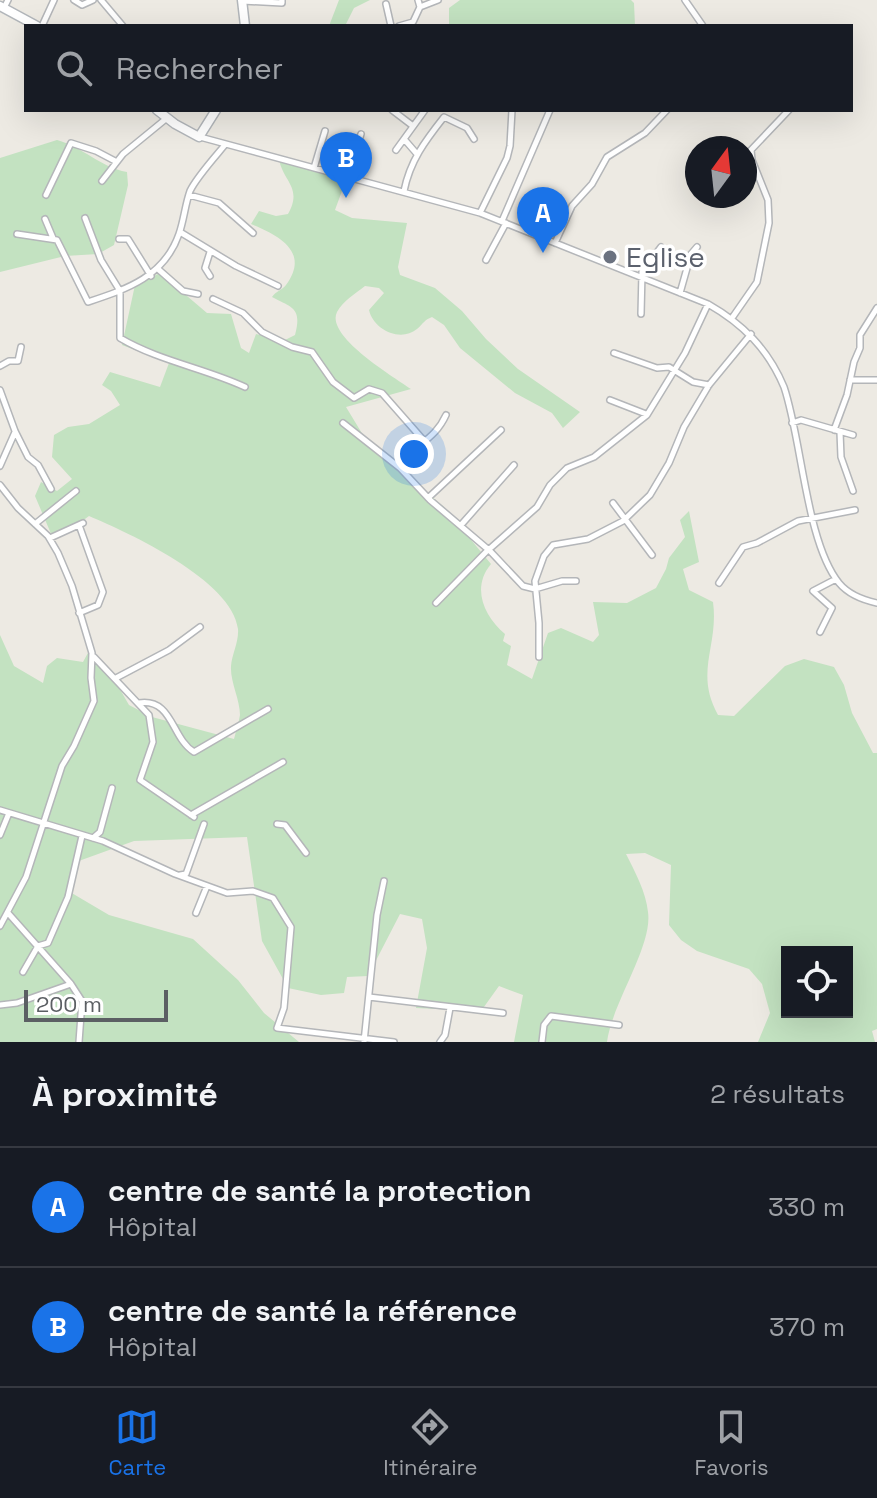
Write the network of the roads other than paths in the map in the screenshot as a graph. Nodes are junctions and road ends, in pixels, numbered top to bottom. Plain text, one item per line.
1 (54, 0) edge
2 (74, 0) edge
3 (93, 0) edge
4 (101, 0) edge
5 (282, 0) edge
6 (438, 0) edge
7 (685, 0) edge
8 (242, 1) edge
9 (419, 3) edge
10 (4, 4) edge
11 (386, 4) dead end
12 (37, 24) edge
13 (41, 24) edge
14 (121, 24) edge
15 (245, 24) edge
16 (391, 24) edge
17 (406, 24) edge
18 (702, 24) edge
19 (160, 112) edge
20 (215, 112) edge
21 (395, 112) edge
22 (424, 112) edge
23 (512, 112) edge
24 (549, 112) edge
25 (665, 112) edge
26 (787, 112) edge
27 (167, 118) junction
28 (413, 126) junction
29 (325, 131) dead end
30 (361, 134) dead end
31 (199, 137) junction
32 (404, 139) junction
33 (474, 139) dead end
34 (225, 145) junction
35 (396, 150) dead end
36 (417, 154) junction
37 (115, 161) junction
38 (314, 168) junction
39 (348, 176) junction
40 (102, 181) dead end
41 (404, 191) junction
42 (46, 195) dead end
43 (189, 195) junction
44 (480, 213) junction
45 (85, 218) dead end
46 (45, 219) dead end
47 (504, 222) junction
48 (180, 232) junction
49 (253, 233) dead end
50 (17, 234) dead end
51 (53, 239) junction
52 (119, 239) dead end
53 (555, 243) junction
54 (661, 247) dead end
55 (697, 247) dead end
56 (210, 252) junction
57 (486, 260) dead end
58 (158, 269) junction
59 (151, 276) junction
60 (210, 276) dead end
61 (642, 278) junction
62 (278, 286) dead end
63 (120, 291) junction
64 (680, 293) junction
65 (198, 294) dead end
66 (213, 299) dead end
67 (708, 304) junction
68 (876, 313) edge
69 (641, 314) dead end
70 (732, 318) junction
71 (751, 334) junction
72 (21, 347) dead end
73 (614, 353) dead end
74 (0, 366) edge
75 (674, 370) junction
76 (850, 380) junction
77 (877, 380) edge
78 (709, 385) junction
79 (245, 387) dead end
80 (0, 390) edge
81 (610, 400) dead end
82 (446, 415) dead end
83 (647, 415) junction
84 (343, 423) dead end
85 (792, 423) junction
86 (501, 430) dead end
87 (15, 431) junction
88 (837, 431) junction
89 (853, 435) dead end
90 (425, 442) junction
91 (514, 465) dead end
92 (0, 466) edge
93 (400, 468) junction
94 (0, 485) edge
95 (51, 489) dead end
96 (76, 491) dead end
97 (853, 491) dead end
98 (428, 498) junction
99 (613, 503) dead end
100 (855, 510) dead end
101 (626, 518) junction
102 (813, 518) junction
103 (35, 524) junction
104 (461, 525) junction
105 (50, 538) junction
106 (490, 551) junction
107 (652, 555) dead end
108 (836, 579) junction
109 (576, 581) dead end
110 (719, 583) dead end
111 (535, 589) junction
112 (436, 603) dead end
113 (877, 603) edge
114 (79, 613) junction
115 (200, 627) dead end
116 (820, 632) dead end
117 (93, 656) junction
118 (539, 657) dead end
119 (116, 678) junction
120 (139, 703) junction
121 (268, 709) dead end
122 (283, 762) dead end
123 (112, 788) dead end
124 (0, 810) edge
125 (9, 813) junction
126 (42, 824) junction
127 (204, 824) dead end
128 (277, 824) dead end
129 (0, 835) edge
130 (82, 836) junction
131 (93, 839) junction
132 (306, 853) dead end
133 (178, 875) junction
134 (384, 881) dead end
135 (207, 886) junction
136 (8, 913) junction
137 (196, 913) dead end
138 (0, 926) edge
139 (38, 946) junction
140 (23, 972) dead end
141 (71, 984) junction
142 (369, 997) junction
143 (0, 1005) edge
144 (450, 1008) junction
145 (503, 1013) dead end
146 (619, 1025) dead end
147 (364, 1040) edge
148 (79, 1042) edge
149 (394, 1042) edge
150 (440, 1042) edge
151 (542, 1042) edge

1 - 13 street
2 - 3 street
4 - 14 street
5 - 8 street
6 - 9 street
7 - 18 street
8 - 15 street
9 - 17 street
10 - 12 street
11 - 16 street
19 - 27 street
20 - 31 street
21 - 28 street
22 - 28 street
23 - 44 street
24 - 47 street
25 - 53 street
26 - 70 street
27 - 31 street
27 - 37 street
28 - 32 street
29 - 38 street
30 - 39 street
31 - 34 street
32 - 35 street
32 - 36 street
33 - 36 street
34 - 38 street
34 - 43 street
36 - 41 street
37 - 40 street
37 - 42 street
38 - 39 street
39 - 41 street
41 - 44 street
43 - 48 street
43 - 49 street
44 - 47 street
45 - 63 street
46 - 51 street
47 - 53 street
47 - 57 street
48 - 56 street
48 - 58 street
50 - 51 street
51 - 63 street
52 - 59 street
53 - 61 street
54 - 61 street
55 - 64 street
56 - 60 street
56 - 62 street
58 - 59 street
58 - 65 street
59 - 63 street
61 - 64 street
61 - 69 street
63 - 79 street
64 - 67 street
66 - 90 street
67 - 70 street
67 - 75 street
68 - 76 street
70 - 71 street
71 - 78 street
71 - 85 street
72 - 74 street
73 - 75 street
75 - 78 street
75 - 83 street
76 - 77 street
76 - 88 street
78 - 101 street
80 - 87 street
81 - 83 street
82 - 90 street
83 - 106 street
84 - 93 street
85 - 88 street
85 - 102 street
86 - 98 street
87 - 92 street
87 - 95 street
88 - 89 street
88 - 97 street
90 - 93 street
91 - 104 street
93 - 98 street
94 - 103 street
96 - 103 street
98 - 104 street
99 - 101 street
100 - 102 street
101 - 107 street
101 - 111 street
102 - 108 street
102 - 110 street
103 - 105 street
104 - 106 street
105 - 114 street
105 - 114 street
106 - 111 street
106 - 112 street
108 - 113 street
108 - 116 street
109 - 111 street
111 - 118 street
114 - 117 street
115 - 119 street
117 - 119 street
117 - 126 street
119 - 120 street
120 - 121 street
120 - 122 street
123 - 131 street
124 - 125 street
125 - 126 street
125 - 129 street
126 - 130 street
126 - 136 street
127 - 133 street
128 - 132 street
130 - 131 street
130 - 139 street
131 - 133 street
133 - 135 street
134 - 142 street
135 - 137 street
135 - 147 street
136 - 138 street
136 - 139 street
139 - 140 street
139 - 141 street
141 - 143 street
141 - 148 street
142 - 144 street
142 - 147 street
144 - 145 street
144 - 150 street
146 - 151 street
147 - 149 street

